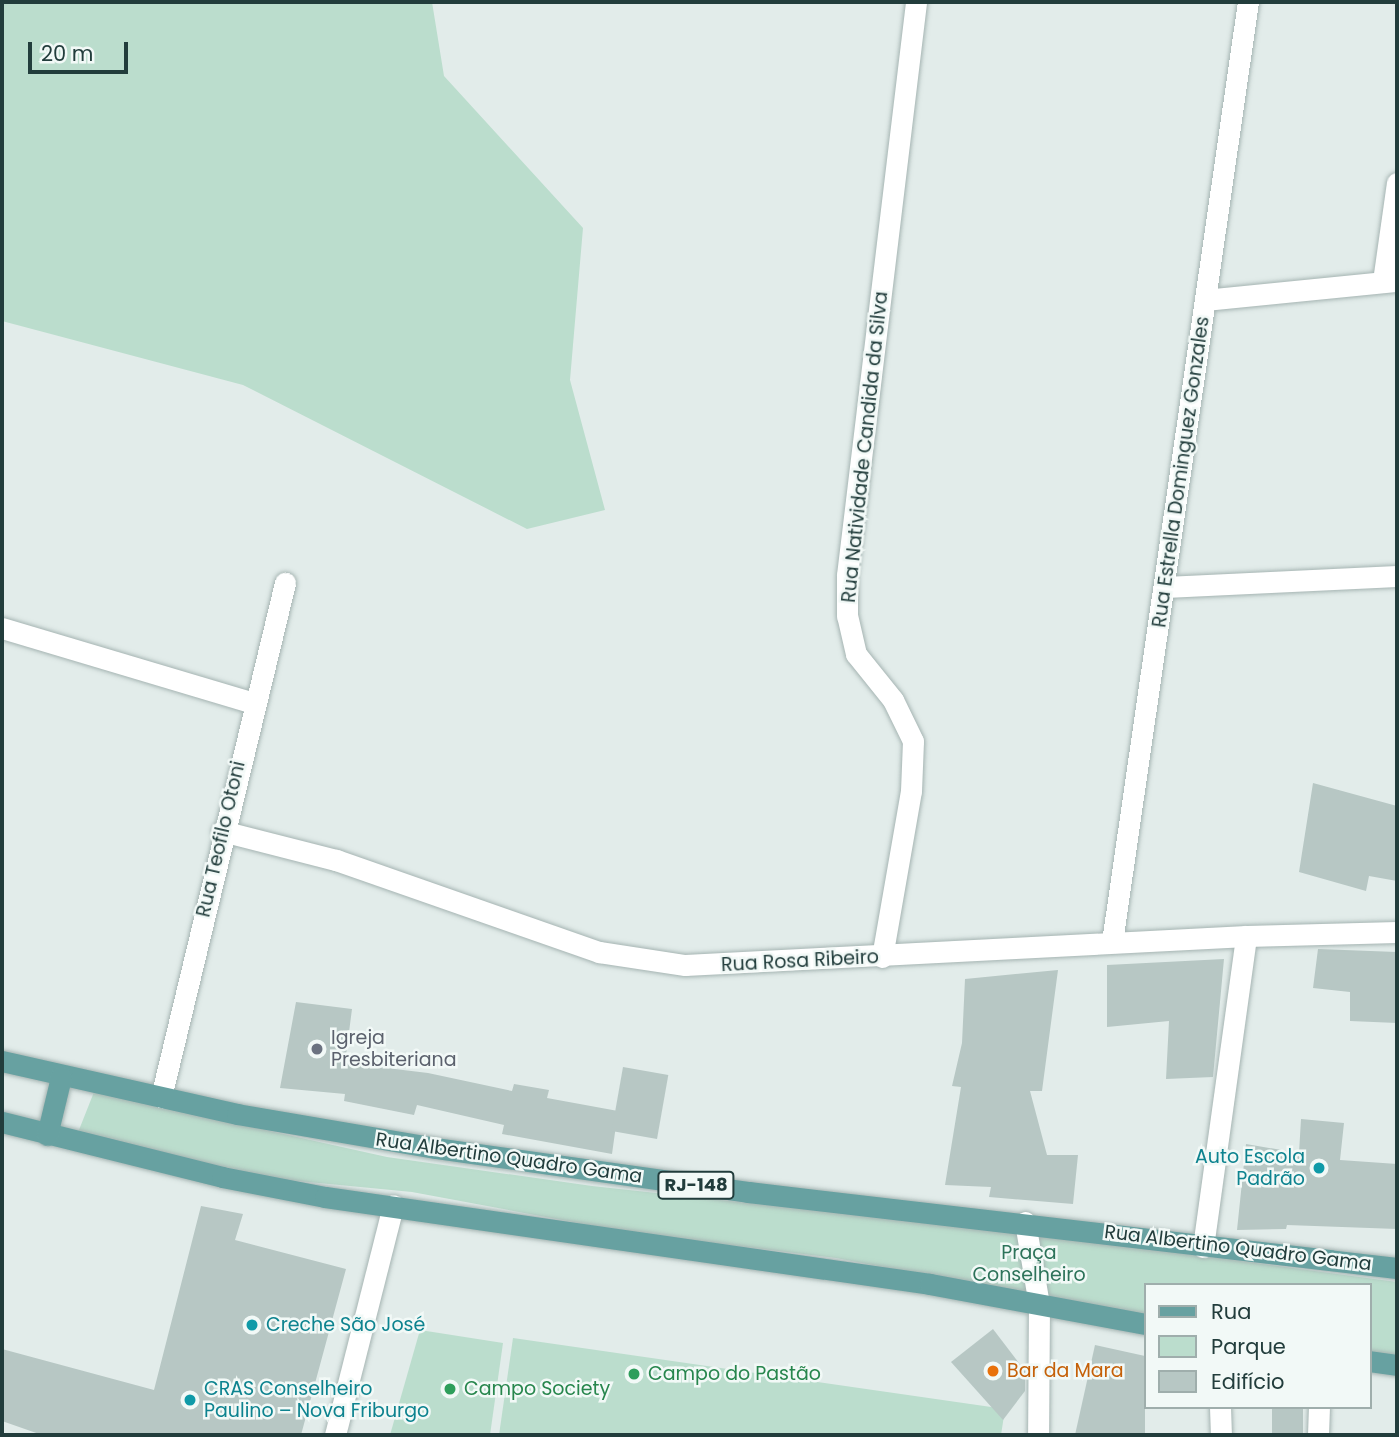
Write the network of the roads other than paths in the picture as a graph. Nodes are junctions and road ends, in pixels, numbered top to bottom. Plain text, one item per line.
1 (916, 2) edge
2 (1248, 2) edge
3 (1397, 183) edge
4 (1390, 281) edge
5 (1205, 300) junction
6 (1397, 576) edge
7 (285, 583) dead end
8 (1165, 587) junction
9 (2, 628) edge
10 (254, 703) junction
11 (222, 831) junction
12 (1397, 932) edge
13 (1246, 936) junction
14 (1111, 942) junction
15 (883, 957) junction
16 (2, 1061) edge
17 (61, 1077) junction
18 (161, 1097) junction
19 (2, 1122) edge
20 (47, 1135) junction
21 (393, 1205) junction
22 (1025, 1222) junction
23 (1203, 1247) junction
24 (1397, 1268) edge
25 (1039, 1306) junction
26 (1144, 1324) edge
27 (1371, 1361) edge
28 (1397, 1366) edge
29 (1220, 1409) edge
30 (1319, 1409) edge
31 (335, 1435) edge
32 (1038, 1435) edge
33 (1221, 1435) edge
34 (1318, 1435) edge

1 - 15 street, Rua Natividade Candida da Silva
2 - 5 street, Rua Estrella Dominguez Gonzales
3 - 4 street
4 - 5 street
5 - 8 street, Rua Estrella Dominguez Gonzales
6 - 8 street
7 - 10 street, Rua Teofilo Otoni
8 - 14 street, Rua Estrella Dominguez Gonzales
9 - 10 street
10 - 11 street, Rua Teofilo Otoni
11 - 15 street, Rua Rosa Ribeiro
11 - 18 street, Rua Teofilo Otoni
12 - 13 street, Rua Rosa Ribeiro
13 - 14 street, Rua Rosa Ribeiro
13 - 23 street
14 - 15 street, Rua Rosa Ribeiro
16 - 17 main road, Rua Albertino Quadro Gama / RJ-148
17 - 18 main road, Rua Albertino Quadro Gama / RJ-148
17 - 20 main road
18 - 22 main road, Rua Albertino Quadro Gama / RJ-148
19 - 20 main road
20 - 21 main road
21 - 25 main road
21 - 31 street
22 - 23 main road, Rua Albertino Quadro Gama / RJ-148
22 - 25 street
23 - 24 main road, Rua Albertino Quadro Gama / RJ-148
25 - 26 main road
25 - 32 street
27 - 28 main road
29 - 33 street
30 - 34 street

